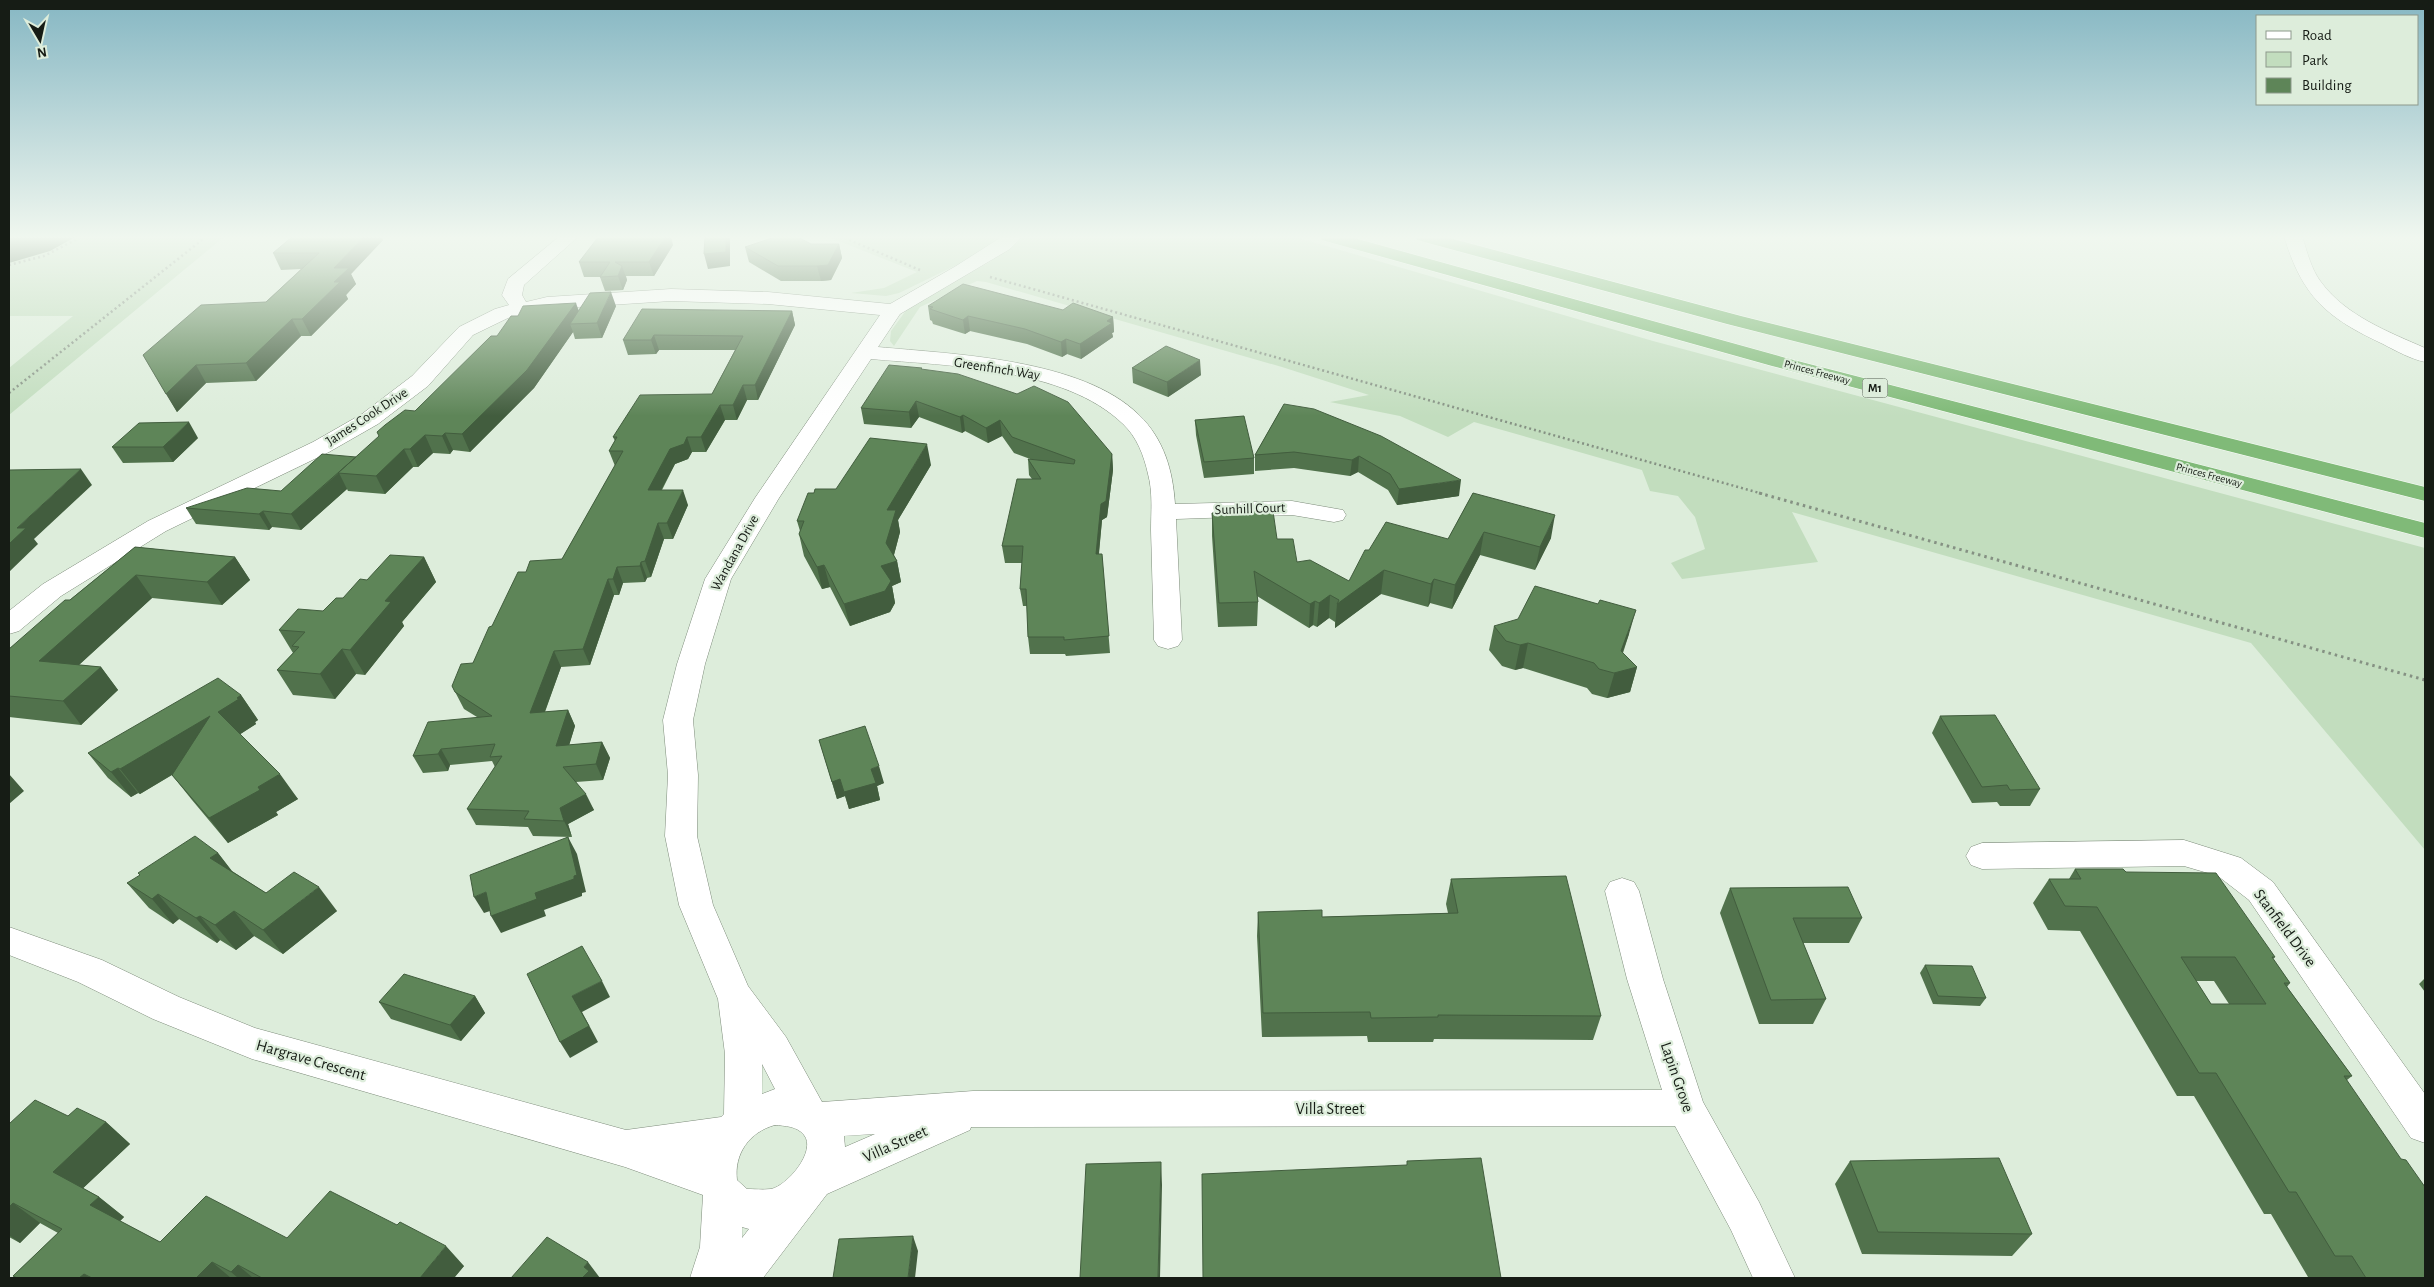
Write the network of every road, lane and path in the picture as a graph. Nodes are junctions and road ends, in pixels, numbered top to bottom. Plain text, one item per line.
1 (131, 296) edge
2 (513, 296) edge
3 (679, 296) edge
4 (716, 296) edge
5 (917, 296) edge
6 (1030, 296) edge
7 (1543, 296) edge
8 (1645, 296) edge
9 (2324, 296) edge
10 (521, 308) junction
11 (893, 310) junction
12 (863, 352) junction
13 (2425, 356) edge
14 (9, 393) edge
15 (2425, 494) edge
16 (1165, 512) junction
17 (1334, 515) dead end
18 (2425, 531) edge
19 (9, 625) edge
20 (1168, 640) dead end
21 (2425, 680) edge
22 (1982, 856) dead end
23 (1622, 891) dead end
24 (9, 941) edge
25 (734, 995) junction
26 (1686, 1108) junction
27 (974, 1109) junction
28 (812, 1116) junction
29 (2425, 1125) edge
30 (736, 1128) junction
31 (625, 1148) junction
32 (809, 1186) junction
33 (720, 1188) junction
34 (711, 1278) edge
35 (737, 1278) edge
36 (1774, 1278) edge

1 - 14 path
2 - 10 street
3 - 10 street, James Cook Drive
4 - 11 street, James Cook Drive
5 - 11 street, Wandana Drive
6 - 21 path
7 - 18 highway, Princes Freeway / M1
8 - 15 highway, M1
9 - 13 street
10 - 19 street, James Cook Drive
11 - 12 street, Wandana Drive
12 - 16 street, Greenfinch Way
12 - 25 street, Wandana Drive
16 - 17 street, Sunhill Court
16 - 20 street, Greenfinch Way
22 - 29 street, Stanfield Drive
23 - 26 street, Lapin Grove
24 - 31 street, Hargrave Crescent
25 - 28 street, Wandana Drive
25 - 30 street, Wandana Drive
26 - 27 street, Villa Street
26 - 36 street, Lapin Grove
27 - 28 street, Villa Street
27 - 32 street, Villa Street
28 - 30 street
28 - 32 street
30 - 31 street, Hargrave Crescent
30 - 33 street
31 - 33 street, Hargrave Crescent
32 - 33 street
32 - 35 street
33 - 34 street

